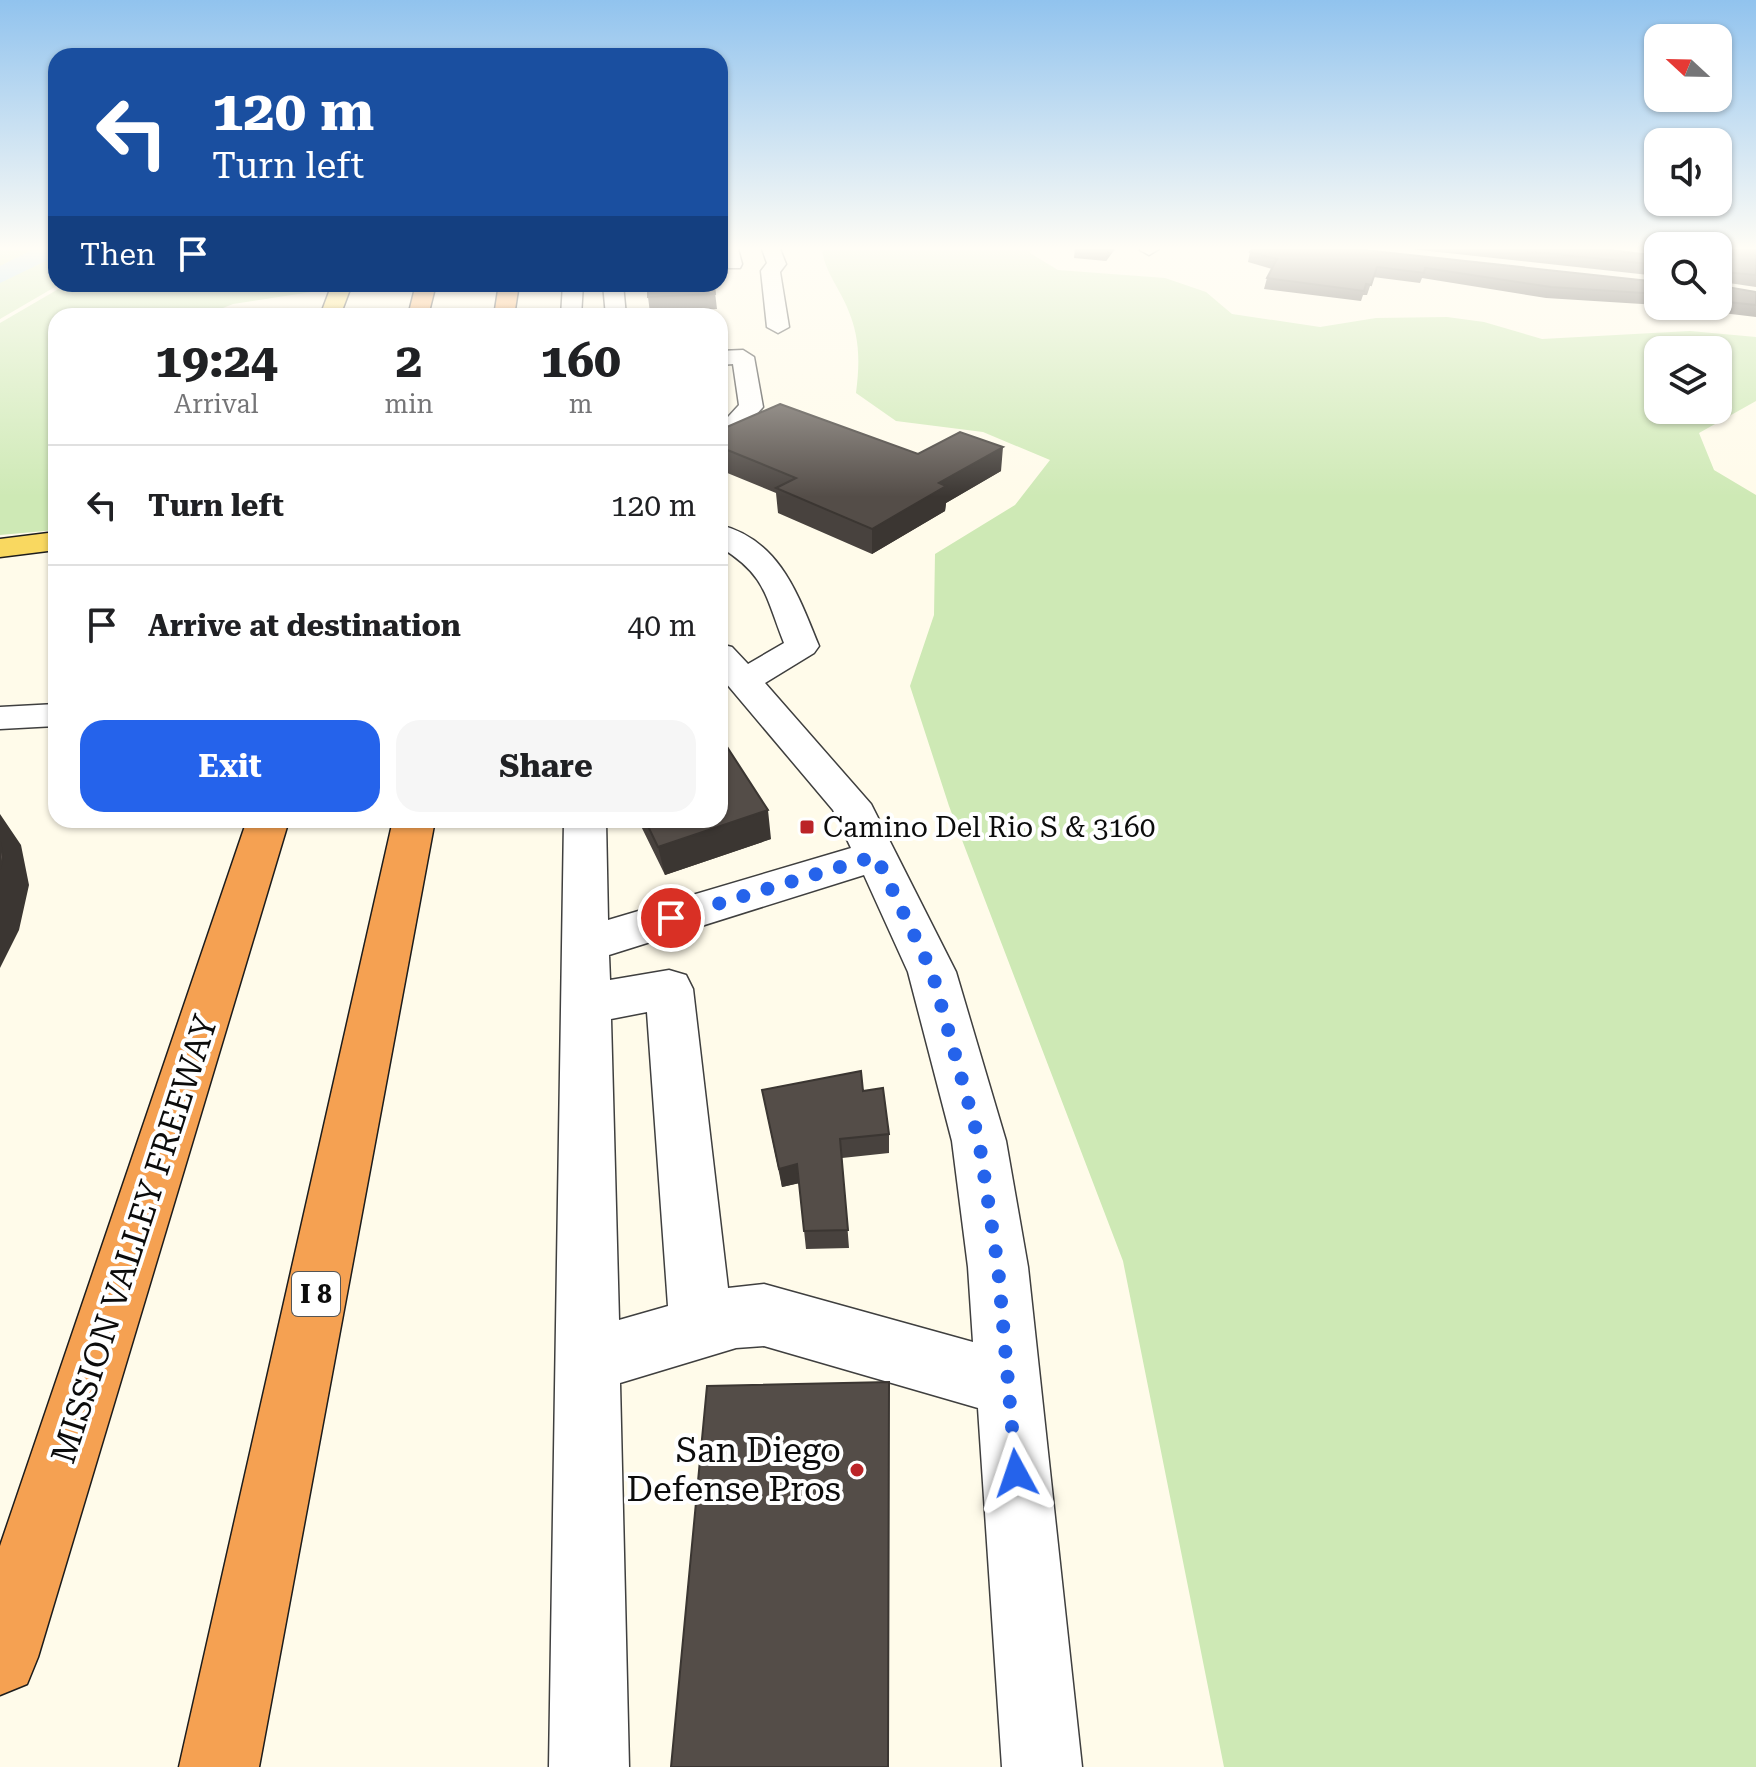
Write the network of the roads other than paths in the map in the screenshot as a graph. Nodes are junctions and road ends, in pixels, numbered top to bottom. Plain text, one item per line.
1 (728, 350) edge
2 (731, 409) edge
3 (728, 431) edge
4 (728, 539) edge
5 (48, 542) edge
6 (0, 548) edge
7 (732, 668) edge
8 (48, 715) edge
9 (0, 718) edge
10 (265, 828) edge
11 (412, 828) edge
12 (585, 828) edge
13 (876, 856) junction
14 (583, 945) junction
15 (583, 1004) junction
16 (701, 1328) junction
17 (588, 1361) junction
18 (1008, 1384) junction
19 (0, 1657) edge
20 (219, 1767) edge
21 (589, 1767) edge
22 (1042, 1767) edge

1 - 2 street
2 - 3 street
4 - 7 street
5 - 6 main road
7 - 13 street
8 - 9 street
10 - 19 highway, MISSION VALLEY FREEWAY
11 - 20 highway, I 8
12 - 14 street
13 - 14 street
13 - 18 street
14 - 15 street
15 - 16 street
15 - 17 street
16 - 17 street
16 - 18 street
17 - 21 street
18 - 22 street

